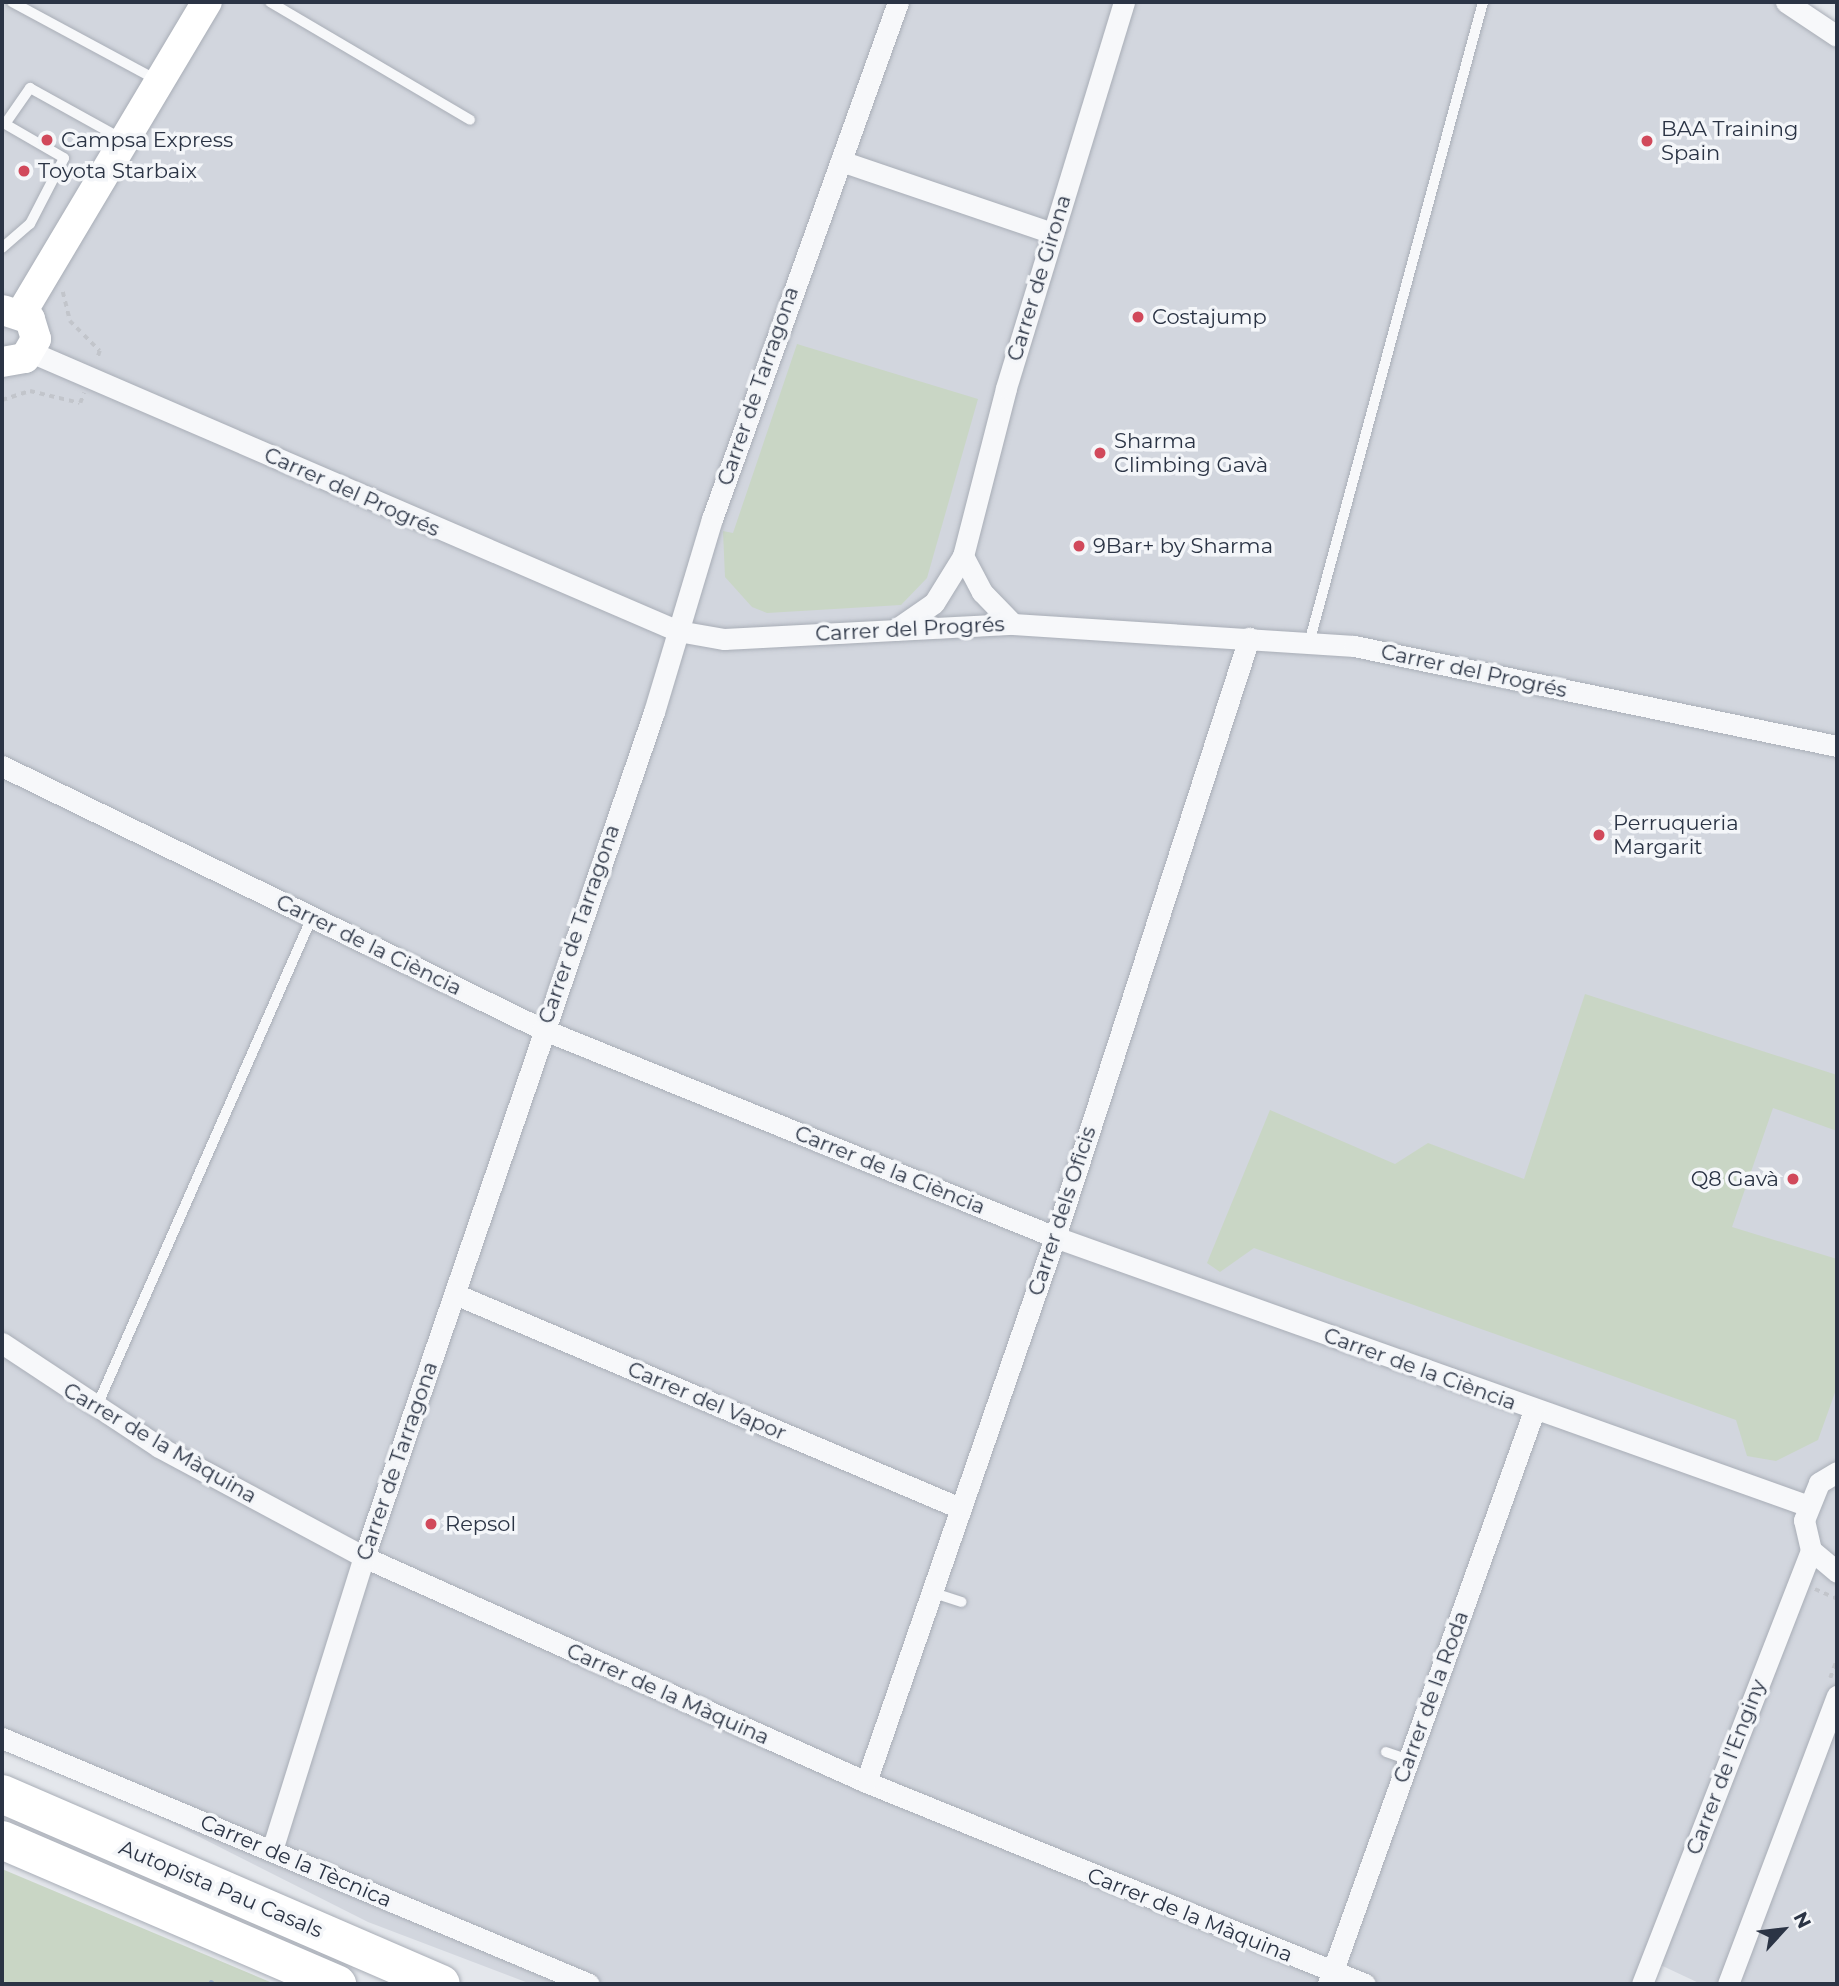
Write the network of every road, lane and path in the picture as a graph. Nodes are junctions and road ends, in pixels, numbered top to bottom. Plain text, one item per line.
1 (12, 2) edge
2 (207, 2) edge
3 (270, 2) edge
4 (898, 2) edge
5 (1124, 2) edge
6 (1483, 2) edge
7 (1786, 2) edge
8 (1837, 36) edge
9 (159, 82) junction
10 (470, 120) dead end
11 (125, 140) junction
12 (841, 161) junction
13 (1053, 233) junction
14 (2, 248) edge
15 (64, 281) dead end
16 (12, 311) edge
17 (100, 351) dead end
18 (31, 352) junction
19 (2, 362) edge
20 (2, 400) edge
21 (80, 403) dead end
22 (963, 556) junction
23 (1013, 624) junction
24 (895, 630) junction
25 (678, 631) junction
26 (1249, 638) junction
27 (1309, 643) junction
28 (1837, 746) edge
29 (2, 766) edge
30 (312, 917) junction
31 (542, 1029) junction
32 (1055, 1237) junction
33 (455, 1294) junction
34 (2, 1343) edge
35 (96, 1408) junction
36 (1534, 1411) junction
37 (1837, 1470) edge
38 (1806, 1505) junction
39 (960, 1508) junction
40 (1811, 1550) junction
41 (364, 1557) junction
42 (1837, 1572) edge
43 (931, 1592) junction
44 (961, 1602) dead end
45 (1837, 1696) edge
46 (2, 1738) edge
47 (1386, 1752) dead end
48 (1409, 1760) junction
49 (866, 1782) junction
50 (2, 1794) edge
51 (2, 1840) edge
52 (272, 1850) junction
53 (1330, 1978) edge
54 (337, 1984) edge
55 (441, 1984) edge
56 (589, 1984) edge
57 (1365, 1984) edge
58 (1642, 1984) edge
59 (1728, 1984) edge

1 - 9 lane
2 - 9 street
3 - 10 lane
4 - 12 street, Carrer de Tarragona
5 - 13 street, Carrer de Girona
6 - 27 lane
7 - 8 street
9 - 11 street
11 - 14 lane
11 - 16 street
12 - 13 street
12 - 25 street, Carrer de Tarragona
13 - 22 street, Carrer de Girona
15 - 17 path
16 - 18 street
18 - 19 street
18 - 25 street, Carrer del Progrés
20 - 21 path
22 - 23 street
22 - 24 street, Carrer de Girona
23 - 24 street, Carrer del Progrés
23 - 26 street, Carrer del Progrés
24 - 25 street, Carrer del Progrés
25 - 31 street, Carrer de Tarragona
26 - 27 street, Carrer del Progrés
26 - 32 street, Carrer dels Oficis
27 - 28 street, Carrer del Progrés
29 - 30 street, Carrer de la Ciència
30 - 31 street, Carrer de la Ciència
30 - 35 lane
31 - 32 street, Carrer de la Ciència
31 - 33 street, Carrer de Tarragona
32 - 36 street, Carrer de la Ciència
32 - 39 street, Carrer dels Oficis
33 - 39 street, Carrer del Vapor
33 - 41 street, Carrer de Tarragona
34 - 35 street, Carrer de la Màquina
35 - 41 street, Carrer de la Màquina
36 - 38 street, Carrer de la Ciència
36 - 48 street, Carrer de la Roda
37 - 38 street
38 - 40 street
39 - 43 street, Carrer dels Oficis
40 - 42 street
40 - 58 street, Carrer de l'Enginy
41 - 49 street, Carrer de la Màquina
41 - 52 street, Carrer de Tarragona
43 - 44 lane
43 - 49 street, Carrer dels Oficis
45 - 59 street
46 - 52 street, Carrer de la Tècnica
47 - 48 lane
48 - 53 street, Carrer de la Roda
49 - 53 street, Carrer de la Màquina
50 - 55 highway, Autopista Pau Casals
51 - 54 highway, Autopista Pau Casals
52 - 56 street, Carrer de la Tècnica
53 - 57 street, Carrer de la Màquina

